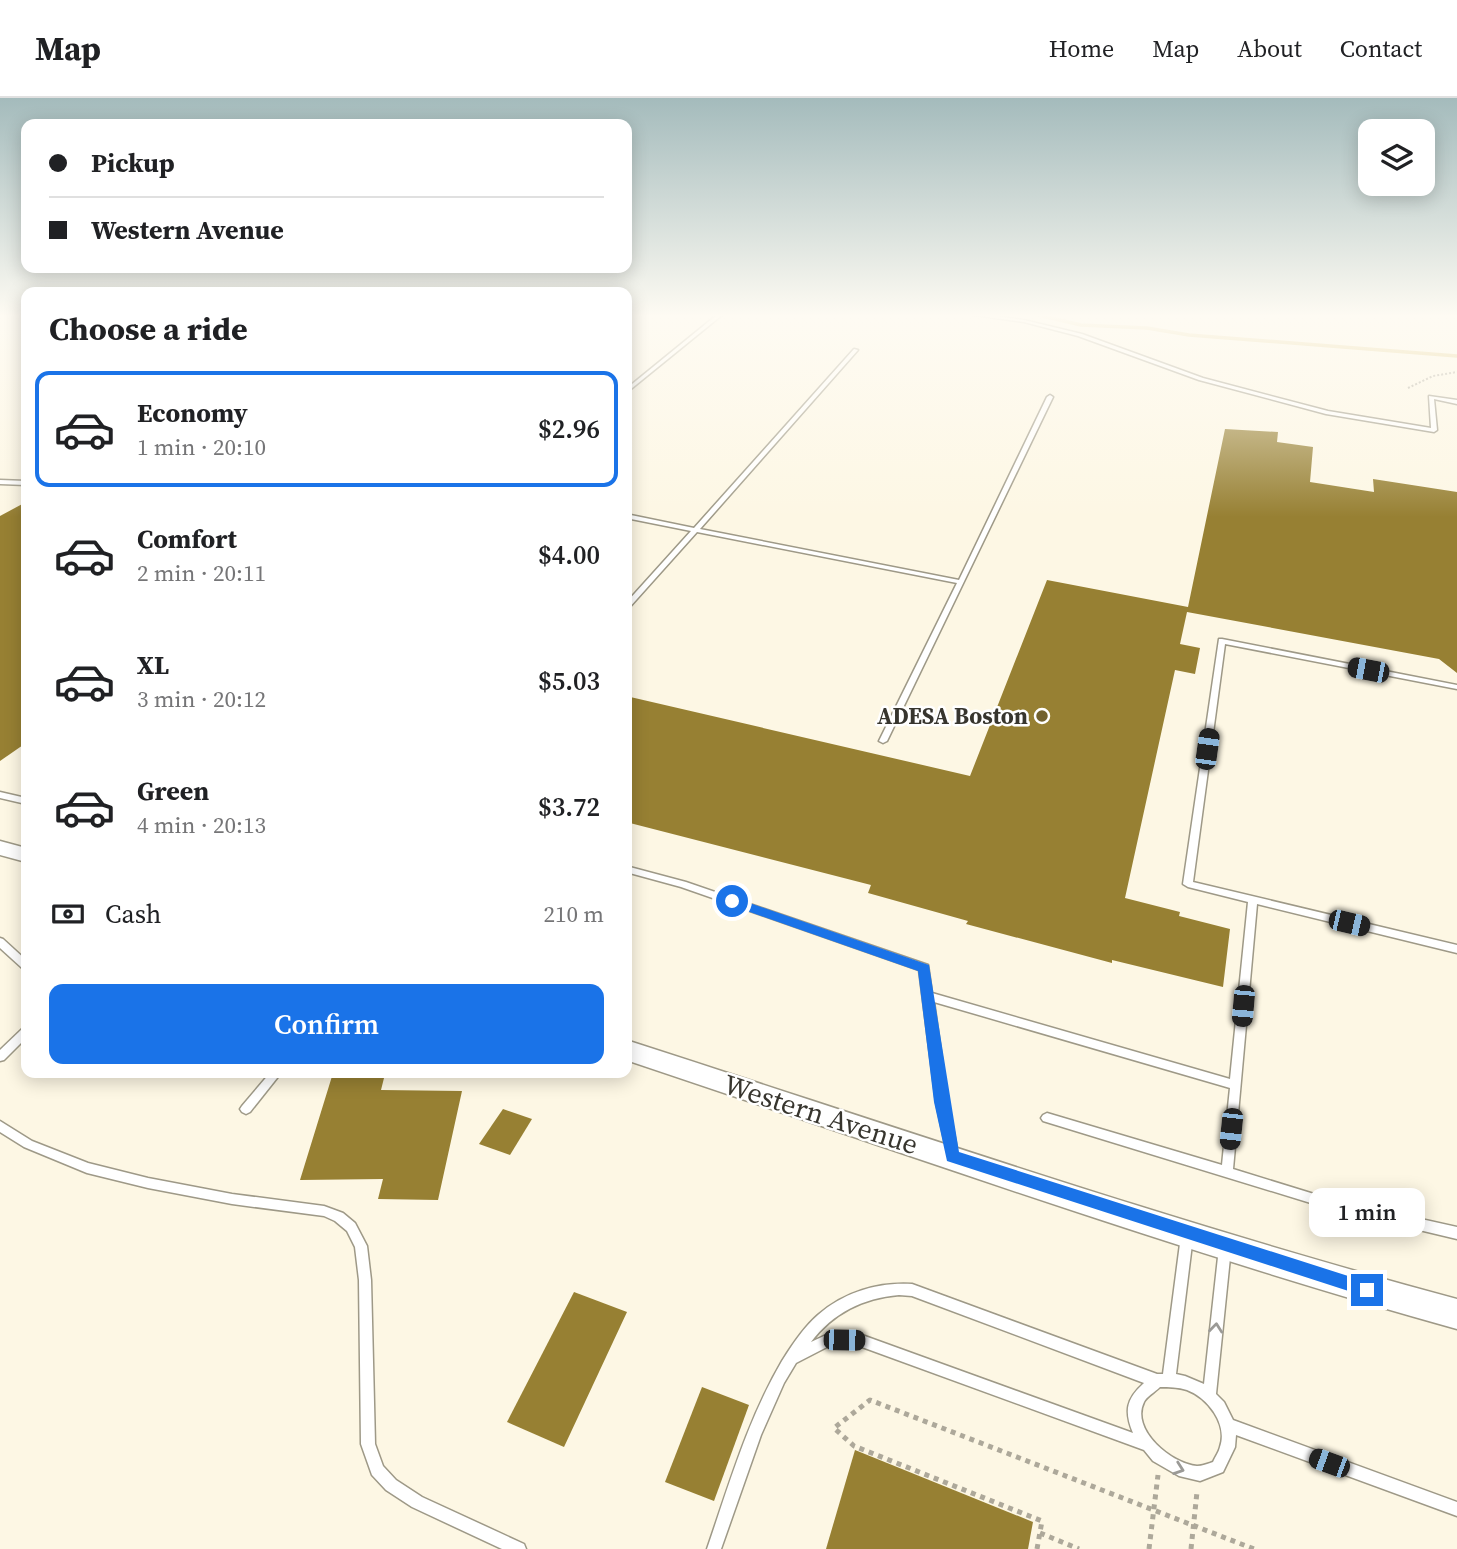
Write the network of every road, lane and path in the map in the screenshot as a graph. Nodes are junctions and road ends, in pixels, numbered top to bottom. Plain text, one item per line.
1 (828, 382) edge
2 (1211, 382) edge
3 (1421, 382) edge
4 (1408, 388) dead end
5 (1050, 397) dead end
6 (1457, 401) edge
7 (0, 482) edge
8 (21, 483) edge
9 (632, 517) edge
10 (696, 530) junction
11 (961, 582) junction
12 (632, 601) edge
13 (1457, 687) edge
14 (883, 741) dead end
15 (0, 794) edge
16 (21, 800) edge
17 (0, 848) edge
18 (21, 854) edge
19 (632, 871) edge
20 (1252, 900) junction
21 (0, 942) edge
22 (1457, 949) edge
23 (21, 961) edge
24 (928, 996) junction
25 (21, 1037) edge
26 (632, 1052) edge
27 (0, 1058) edge
28 (272, 1078) edge
29 (1236, 1085) junction
30 (246, 1109) dead end
31 (1047, 1118) dead end
32 (0, 1126) edge
33 (953, 1157) junction
34 (1227, 1172) junction
35 (1457, 1233) edge
36 (1187, 1234) junction
37 (1225, 1246) junction
38 (1457, 1314) edge
39 (792, 1359) junction
40 (1163, 1380) junction
41 (1209, 1396) junction
42 (1227, 1425) junction
43 (1145, 1444) junction
44 (1160, 1459) junction
45 (1199, 1473) junction
46 (1457, 1509) edge
47 (1154, 1510) junction
48 (1193, 1525) junction
49 (1040, 1533) junction
50 (519, 1549) edge
51 (714, 1549) edge
52 (1037, 1549) edge
53 (1079, 1549) edge
54 (1149, 1549) edge
55 (1191, 1549) edge
56 (1254, 1549) edge

1 - 10 lane
2 - 6 lane
3 - 4 path
5 - 11 lane
7 - 8 lane
9 - 10 lane
10 - 11 lane
10 - 12 lane
11 - 14 lane
13 - 20 lane
15 - 16 lane
17 - 18 street
19 - 24 lane
20 - 22 lane
20 - 29 lane
21 - 23 lane
24 - 29 lane
24 - 33 lane
25 - 27 lane
26 - 33 street, Western Avenue
28 - 30 lane
29 - 34 lane
31 - 34 lane
32 - 50 lane
33 - 36 street, Western Avenue
34 - 35 lane
36 - 37 street, Western Avenue
36 - 40 lane
37 - 38 street, Western Avenue
41 -> 37 lane
39 - 40 lane
39 - 43 lane
39 - 51 lane
40 - 41 lane
40 - 43 lane
41 - 42 lane
42 - 45 lane
42 - 46 lane
43 - 44 lane
44 -> 45 lane
44 - 47 path
45 - 48 path
47 - 48 path
47 - 49 path
47 - 54 path
48 - 55 path
48 - 56 path
49 - 52 path
49 - 53 path

